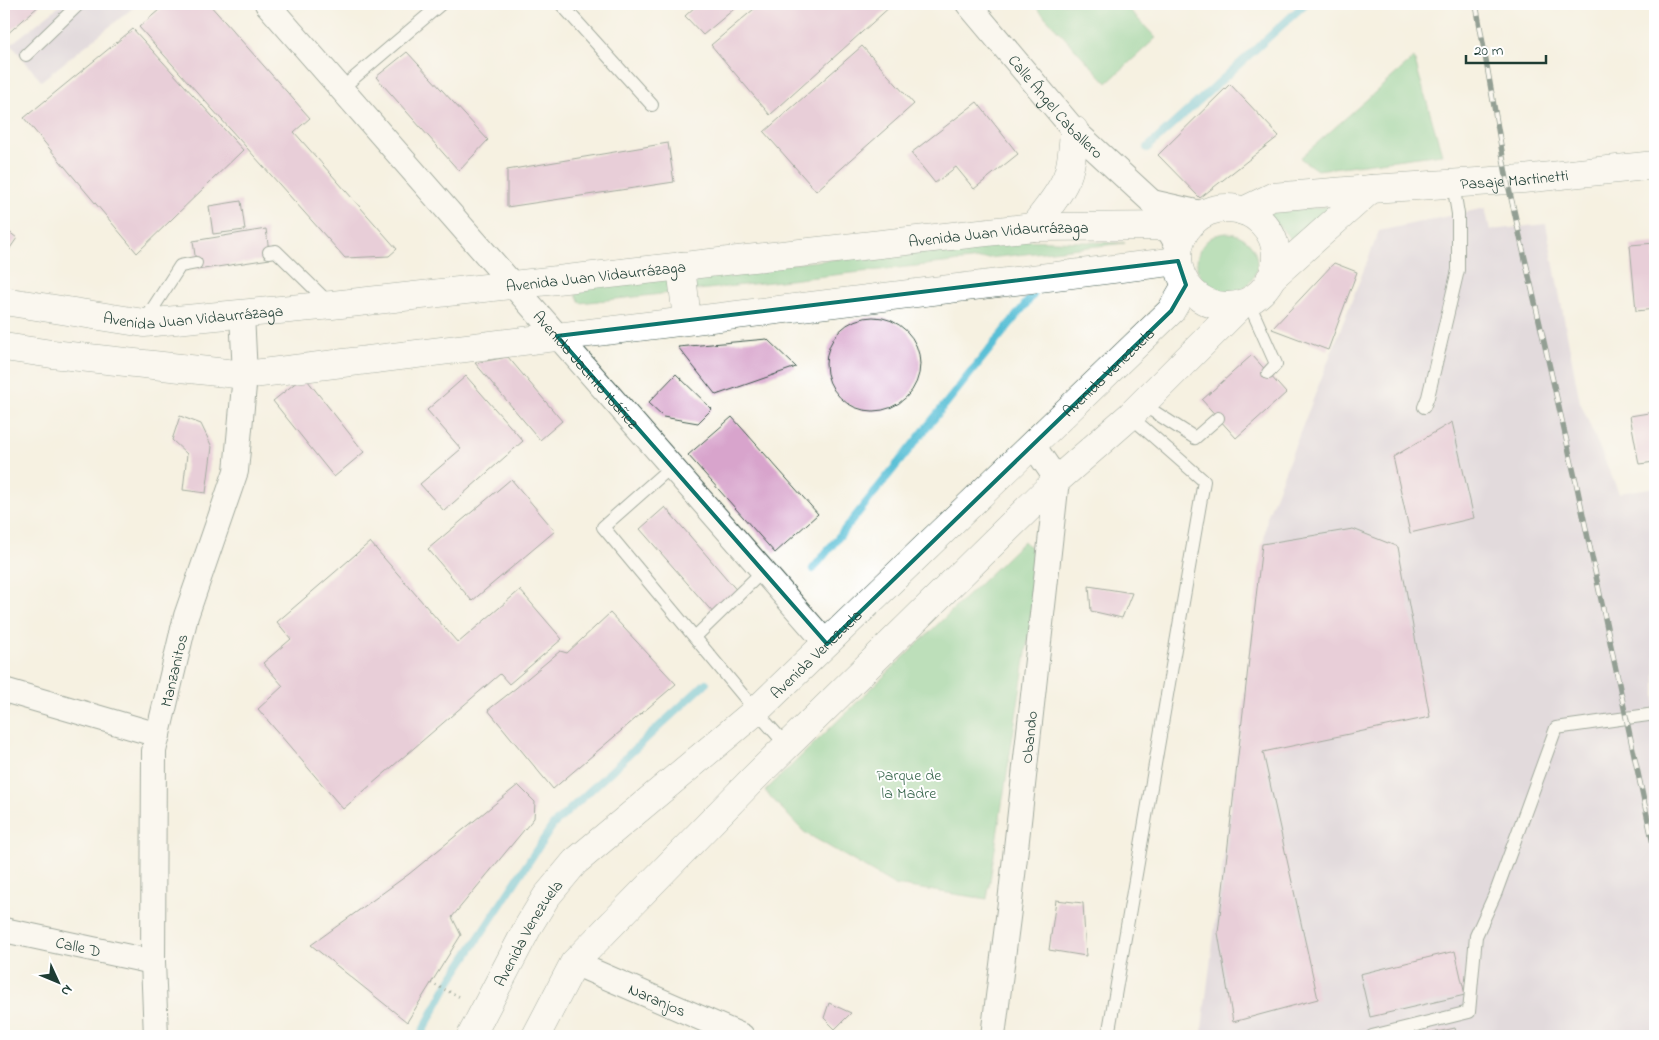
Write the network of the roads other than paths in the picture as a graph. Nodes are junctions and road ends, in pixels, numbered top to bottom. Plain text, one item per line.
1 (79, 4) edge
2 (267, 4) edge
3 (441, 4) edge
4 (561, 4) edge
5 (968, 4) edge
6 (26, 55) dead end
7 (341, 88) junction
8 (652, 105) dead end
9 (1074, 130) junction
10 (1655, 165) edge
11 (1453, 184) junction
12 (1371, 189) junction
13 (1152, 202) junction
14 (1242, 211) junction
15 (1033, 227) junction
16 (1183, 243) junction
17 (269, 252) dead end
18 (196, 263) dead end
19 (681, 266) junction
20 (1270, 278) junction
21 (512, 284) junction
22 (4, 301) edge
23 (1245, 302) junction
24 (332, 305) junction
25 (242, 314) junction
26 (687, 320) junction
27 (144, 323) junction
28 (557, 336) junction
29 (4, 347) edge
30 (1268, 372) dead end
31 (245, 375) junction
32 (1424, 407) dead end
33 (1136, 410) junction
34 (1218, 418) dead end
35 (1033, 445) junction
36 (672, 466) junction
37 (1058, 480) junction
38 (763, 571) junction
39 (694, 637) junction
40 (827, 644) junction
41 (4, 690) edge
42 (756, 712) junction
43 (1655, 714) edge
44 (158, 735) junction
45 (788, 746) junction
46 (4, 930) edge
47 (154, 962) junction
48 (574, 963) junction
49 (156, 1036) edge
50 (471, 1036) edge
51 (536, 1036) edge
52 (742, 1036) edge
53 (993, 1036) edge
54 (1108, 1036) edge
55 (1372, 1036) edge

1 - 6 lane
2 - 7 street, Avenida Jacinto Ibáñez
3 - 7 lane
4 - 8 lane
5 - 9 street, Calle Ángel Caballero
7 - 21 street, Avenida Jacinto Ibáñez
9 - 13 street, Calle Ángel Caballero
9 - 15 main road
10 - 11 main road, Pasaje Martinetti
11 - 12 main road, Pasaje Martinetti
11 - 32 lane
12 - 14 main road, Pasaje Martinetti
12 - 20 main road
13 - 16 street, Calle Ángel Caballero
13 - 16 street, Calle Ángel Caballero
14 - 16 main road
14 - 20 main road
15 - 16 main road, Avenida Juan Vidaurrázaga
15 - 19 main road, Avenida Juan Vidaurrázaga
16 - 23 main road
16 - 26 main road
16 - 35 main road, Avenida Venezuela
17 - 24 lane
18 - 27 lane
19 - 21 main road, Avenida Juan Vidaurrázaga
19 - 26 main road
20 - 23 main road
21 - 24 main road, Avenida Juan Vidaurrázaga
21 - 28 street, Avenida Jacinto Ibáñez
22 - 27 main road, Avenida Juan Vidaurrázaga
23 - 30 lane
23 - 33 main road
24 - 25 main road, Avenida Juan Vidaurrázaga
25 - 27 main road, Avenida Juan Vidaurrázaga
25 - 31 street, Manzanitos
26 - 28 main road
28 - 31 main road
28 - 36 street, Avenida Jacinto Ibáñez
29 - 31 main road
31 - 44 street, Manzanitos
33 - 34 lane
33 - 37 main road
33 - 54 lane
35 - 37 street
35 - 40 main road, Avenida Venezuela
36 - 38 street, Avenida Jacinto Ibáñez
36 - 39 lane
37 - 45 main road
37 - 53 street, Obando
38 - 39 lane
38 - 40 street, Avenida Jacinto Ibáñez
39 - 42 lane
40 - 42 main road, Avenida Venezuela
41 - 44 street
42 - 45 lane
42 - 50 main road, Avenida Venezuela
43 - 55 lane
44 - 47 street, Manzanitos
45 - 48 main road
46 - 47 street, Calle D
47 - 49 street, Manzanitos
48 - 51 main road
48 - 52 street, Naranjos

